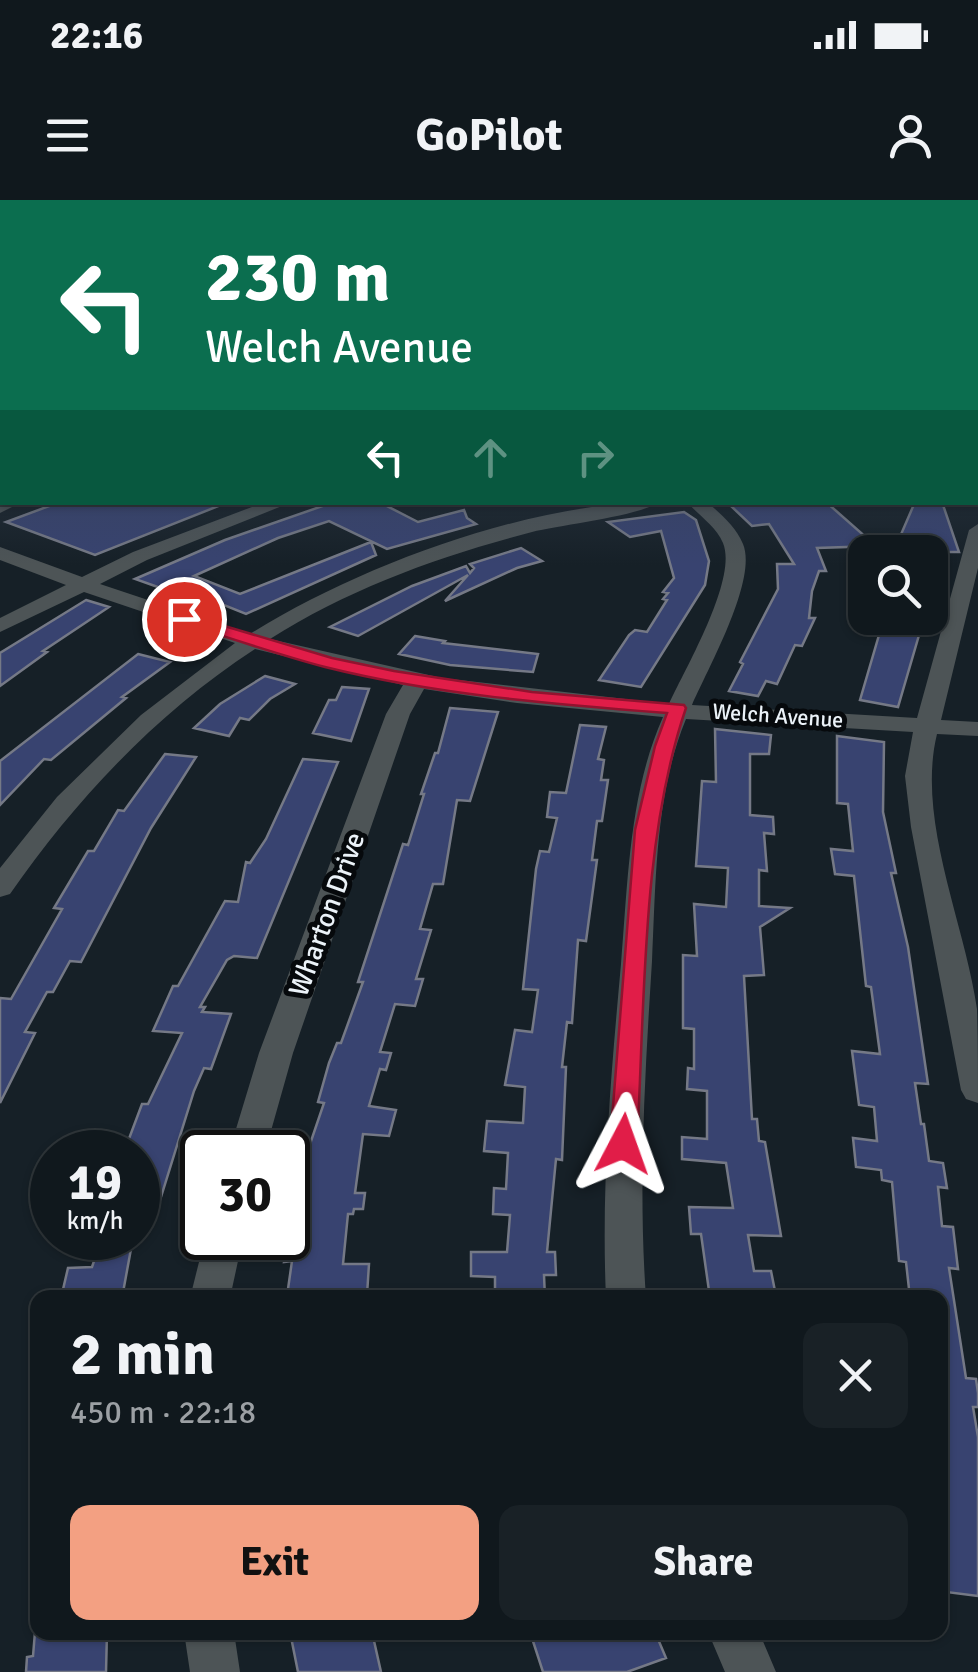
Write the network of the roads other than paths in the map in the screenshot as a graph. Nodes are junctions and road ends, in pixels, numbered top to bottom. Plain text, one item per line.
1 (275, 505) edge
2 (636, 505) edge
3 (699, 505) edge
4 (978, 530) edge
5 (0, 553) edge
6 (80, 584) junction
7 (0, 626) edge
8 (254, 641) junction
9 (417, 680) junction
10 (677, 708) junction
11 (928, 726) junction
12 (978, 729) edge
13 (0, 888) edge
14 (978, 1090) edge
15 (253, 1130) edge
16 (219, 1260) edge
17 (212, 1290) edge
18 (625, 1290) edge
19 (211, 1640) edge
20 (737, 1640) edge
21 (215, 1672) edge
22 (751, 1672) edge

1 - 6 street
2 - 8 street
3 - 10 street
4 - 11 street
5 - 6 street, Welch Avenue
6 - 7 street
6 - 8 street, Welch Avenue
8 - 9 street, Welch Avenue
8 - 13 street
9 - 10 street, Welch Avenue
9 - 15 street, Wharton Drive
10 - 11 street, Welch Avenue
10 - 18 street
11 - 12 street, Welch Avenue
11 - 14 street
16 - 17 street
19 - 21 street
20 - 22 street

